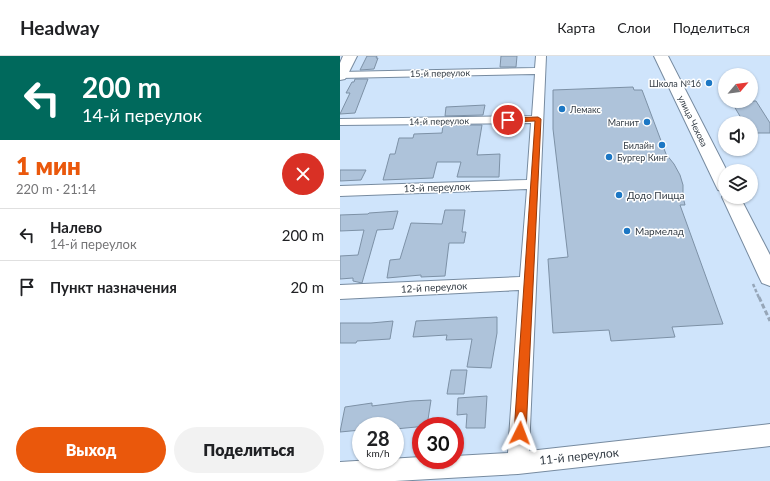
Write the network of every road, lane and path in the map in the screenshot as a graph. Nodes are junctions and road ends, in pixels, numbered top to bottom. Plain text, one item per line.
1 (350, 56) edge
2 (661, 56) edge
3 (541, 64) edge
4 (340, 75) edge
5 (538, 119) junction
6 (340, 122) edge
7 (718, 172) edge
8 (534, 184) junction
9 (340, 191) edge
10 (734, 204) edge
11 (770, 277) edge
12 (528, 283) junction
13 (340, 292) edge
14 (770, 435) edge
15 (518, 463) junction
16 (340, 473) edge

1 - 4 main road
2 - 7 main road, улица Чехова
3 - 4 street, 15-й переулок
3 - 5 street
5 - 6 street, 14-й переулок
5 - 8 street
8 - 9 street, 13-й переулок
8 - 12 street
10 - 11 main road
12 - 13 street, 12-й переулок
12 - 15 street
14 - 15 street, 11-й переулок
15 - 16 street, 11-й переулок

